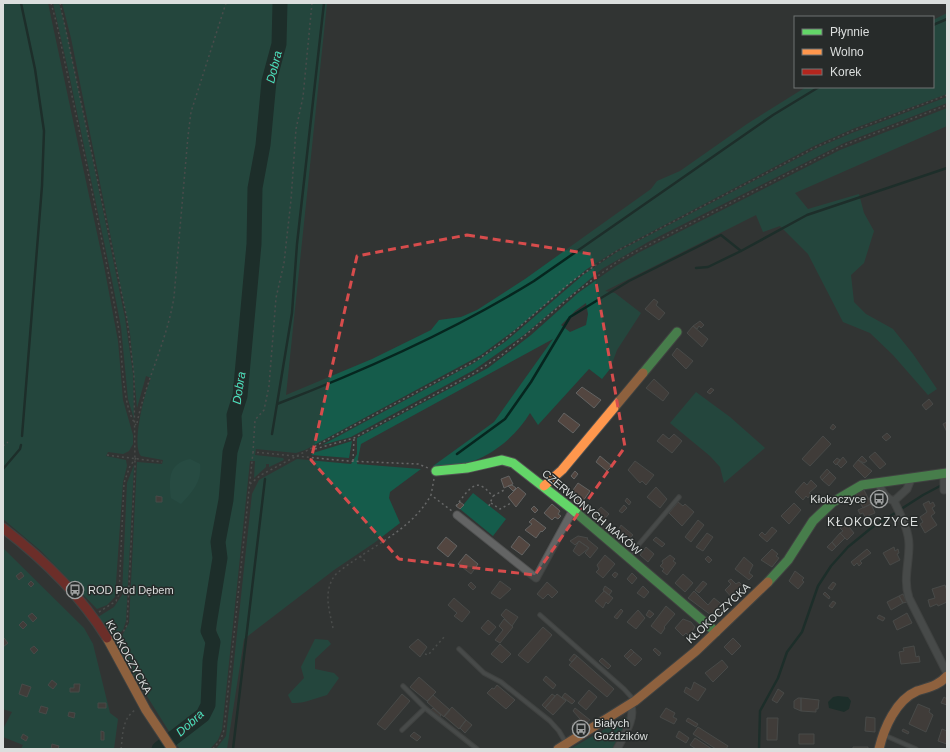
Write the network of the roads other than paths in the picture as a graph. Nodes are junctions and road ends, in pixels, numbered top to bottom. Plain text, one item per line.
1 (677, 332) dead end
2 (436, 471) road end
3 (945, 474) edge
4 (911, 479) junction
5 (879, 483) junction
6 (544, 486) junction
7 (944, 490) dead end
8 (679, 497) dead end
9 (896, 504) junction
10 (573, 510) junction
11 (457, 515) road end
12 (3, 528) edge
13 (628, 557) junction
14 (540, 616) dead end
15 (716, 632) junction
16 (459, 649) dead end
17 (947, 674) edge
18 (403, 686) dead end
19 (633, 703) junction
20 (425, 708) junction
21 (402, 730) dead end
22 (884, 735) junction
23 (567, 744) junction
24 (172, 749) edge
25 (477, 749) edge
26 (558, 749) edge
27 (617, 749) edge
28 (880, 749) edge
29 (916, 749) edge

1 - 6 street
2 - 6 street, CZERWONYCH MAKÓW
3 - 4 street, KŁOKOCZYCKA
3 - 7 street
4 - 5 street, KŁOKOCZYCKA
4 - 9 street
5 - 9 street
5 - 15 street, KŁOKOCZYCKA
6 - 10 street, CZERWONYCH MAKÓW
8 - 13 lane
9 - 17 street
10 - 11 street
10 - 13 street, CZERWONYCH MAKÓW
12 - 24 street, KŁOKOCZYCKA
13 - 15 street, CZERWONYCH MAKÓW
14 - 19 lane
15 - 19 street, KŁOKOCZYCKA
16 - 23 lane
17 - 22 street
18 - 20 lane
19 - 23 street, KŁOKOCZYCKA
19 - 27 street
20 - 21 lane
20 - 25 lane
22 - 28 street
22 - 29 lane
23 - 26 street, KŁOKOCZYCKA

